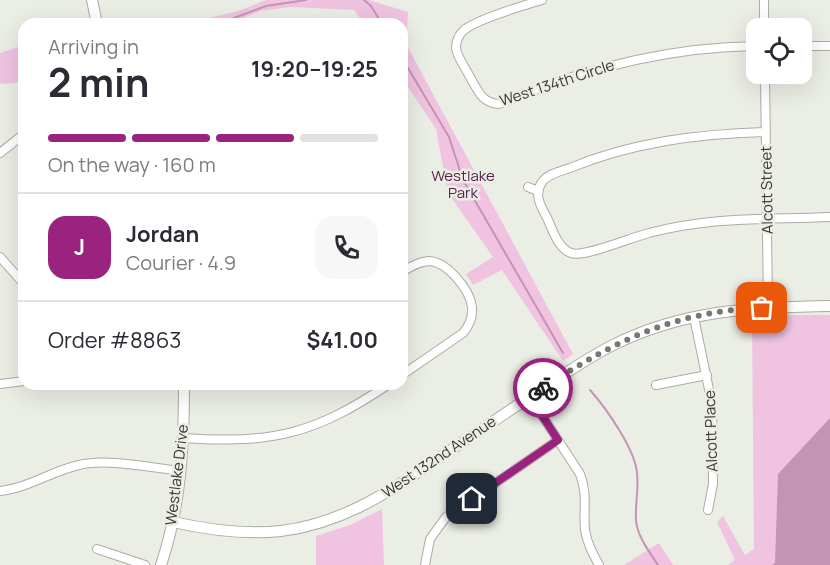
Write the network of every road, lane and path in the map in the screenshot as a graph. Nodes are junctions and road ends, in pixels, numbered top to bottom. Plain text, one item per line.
1 (92, 0) edge
2 (542, 0) edge
3 (764, 0) edge
4 (96, 18) edge
5 (764, 18) edge
6 (812, 45) edge
7 (830, 46) edge
8 (746, 47) edge
9 (765, 84) edge
10 (766, 132) junction
11 (18, 139) edge
12 (0, 153) edge
13 (528, 187) dead end
14 (538, 191) junction
15 (830, 217) edge
16 (767, 218) junction
17 (571, 253) junction
18 (2, 262) edge
19 (568, 263) dead end
20 (408, 268) edge
21 (18, 278) edge
22 (830, 306) edge
23 (768, 307) junction
24 (694, 317) junction
25 (408, 371) edge
26 (707, 375) junction
27 (18, 382) edge
28 (0, 384) edge
29 (656, 385) dead end
30 (184, 390) edge
31 (379, 390) edge
32 (530, 397) junction
33 (184, 438) junction
34 (558, 440) junction
35 (181, 471) junction
36 (0, 491) edge
37 (708, 510) dead end
38 (173, 522) junction
39 (97, 549) dead end
40 (145, 565) edge
41 (161, 565) edge
42 (425, 565) edge
43 (599, 565) edge

1 - 4 street
2 - 8 street, West 134th Circle
3 - 5 street
6 - 7 street
9 - 10 street, Alcott Street
10 - 14 street
10 - 16 street, Alcott Street
11 - 12 street
13 - 14 street
14 - 17 street
15 - 16 street
16 - 17 street
16 - 23 street, Alcott Street
17 - 19 street
18 - 21 street
20 - 25 street
22 - 23 street, West 132nd Avenue
23 - 24 street, West 132nd Avenue
24 - 26 street, Alcott Place
24 - 32 street, West 132nd Avenue
26 - 29 street
26 - 37 street, Alcott Place
27 - 28 street
30 - 33 street, Westlake Drive
31 - 33 street
32 - 34 street
32 - 38 street, West 132nd Avenue
33 - 35 street, Westlake Drive
34 - 42 street
34 - 43 street
35 - 36 street
35 - 38 street, Westlake Drive
38 - 41 street, Westlake Drive
39 - 40 street

